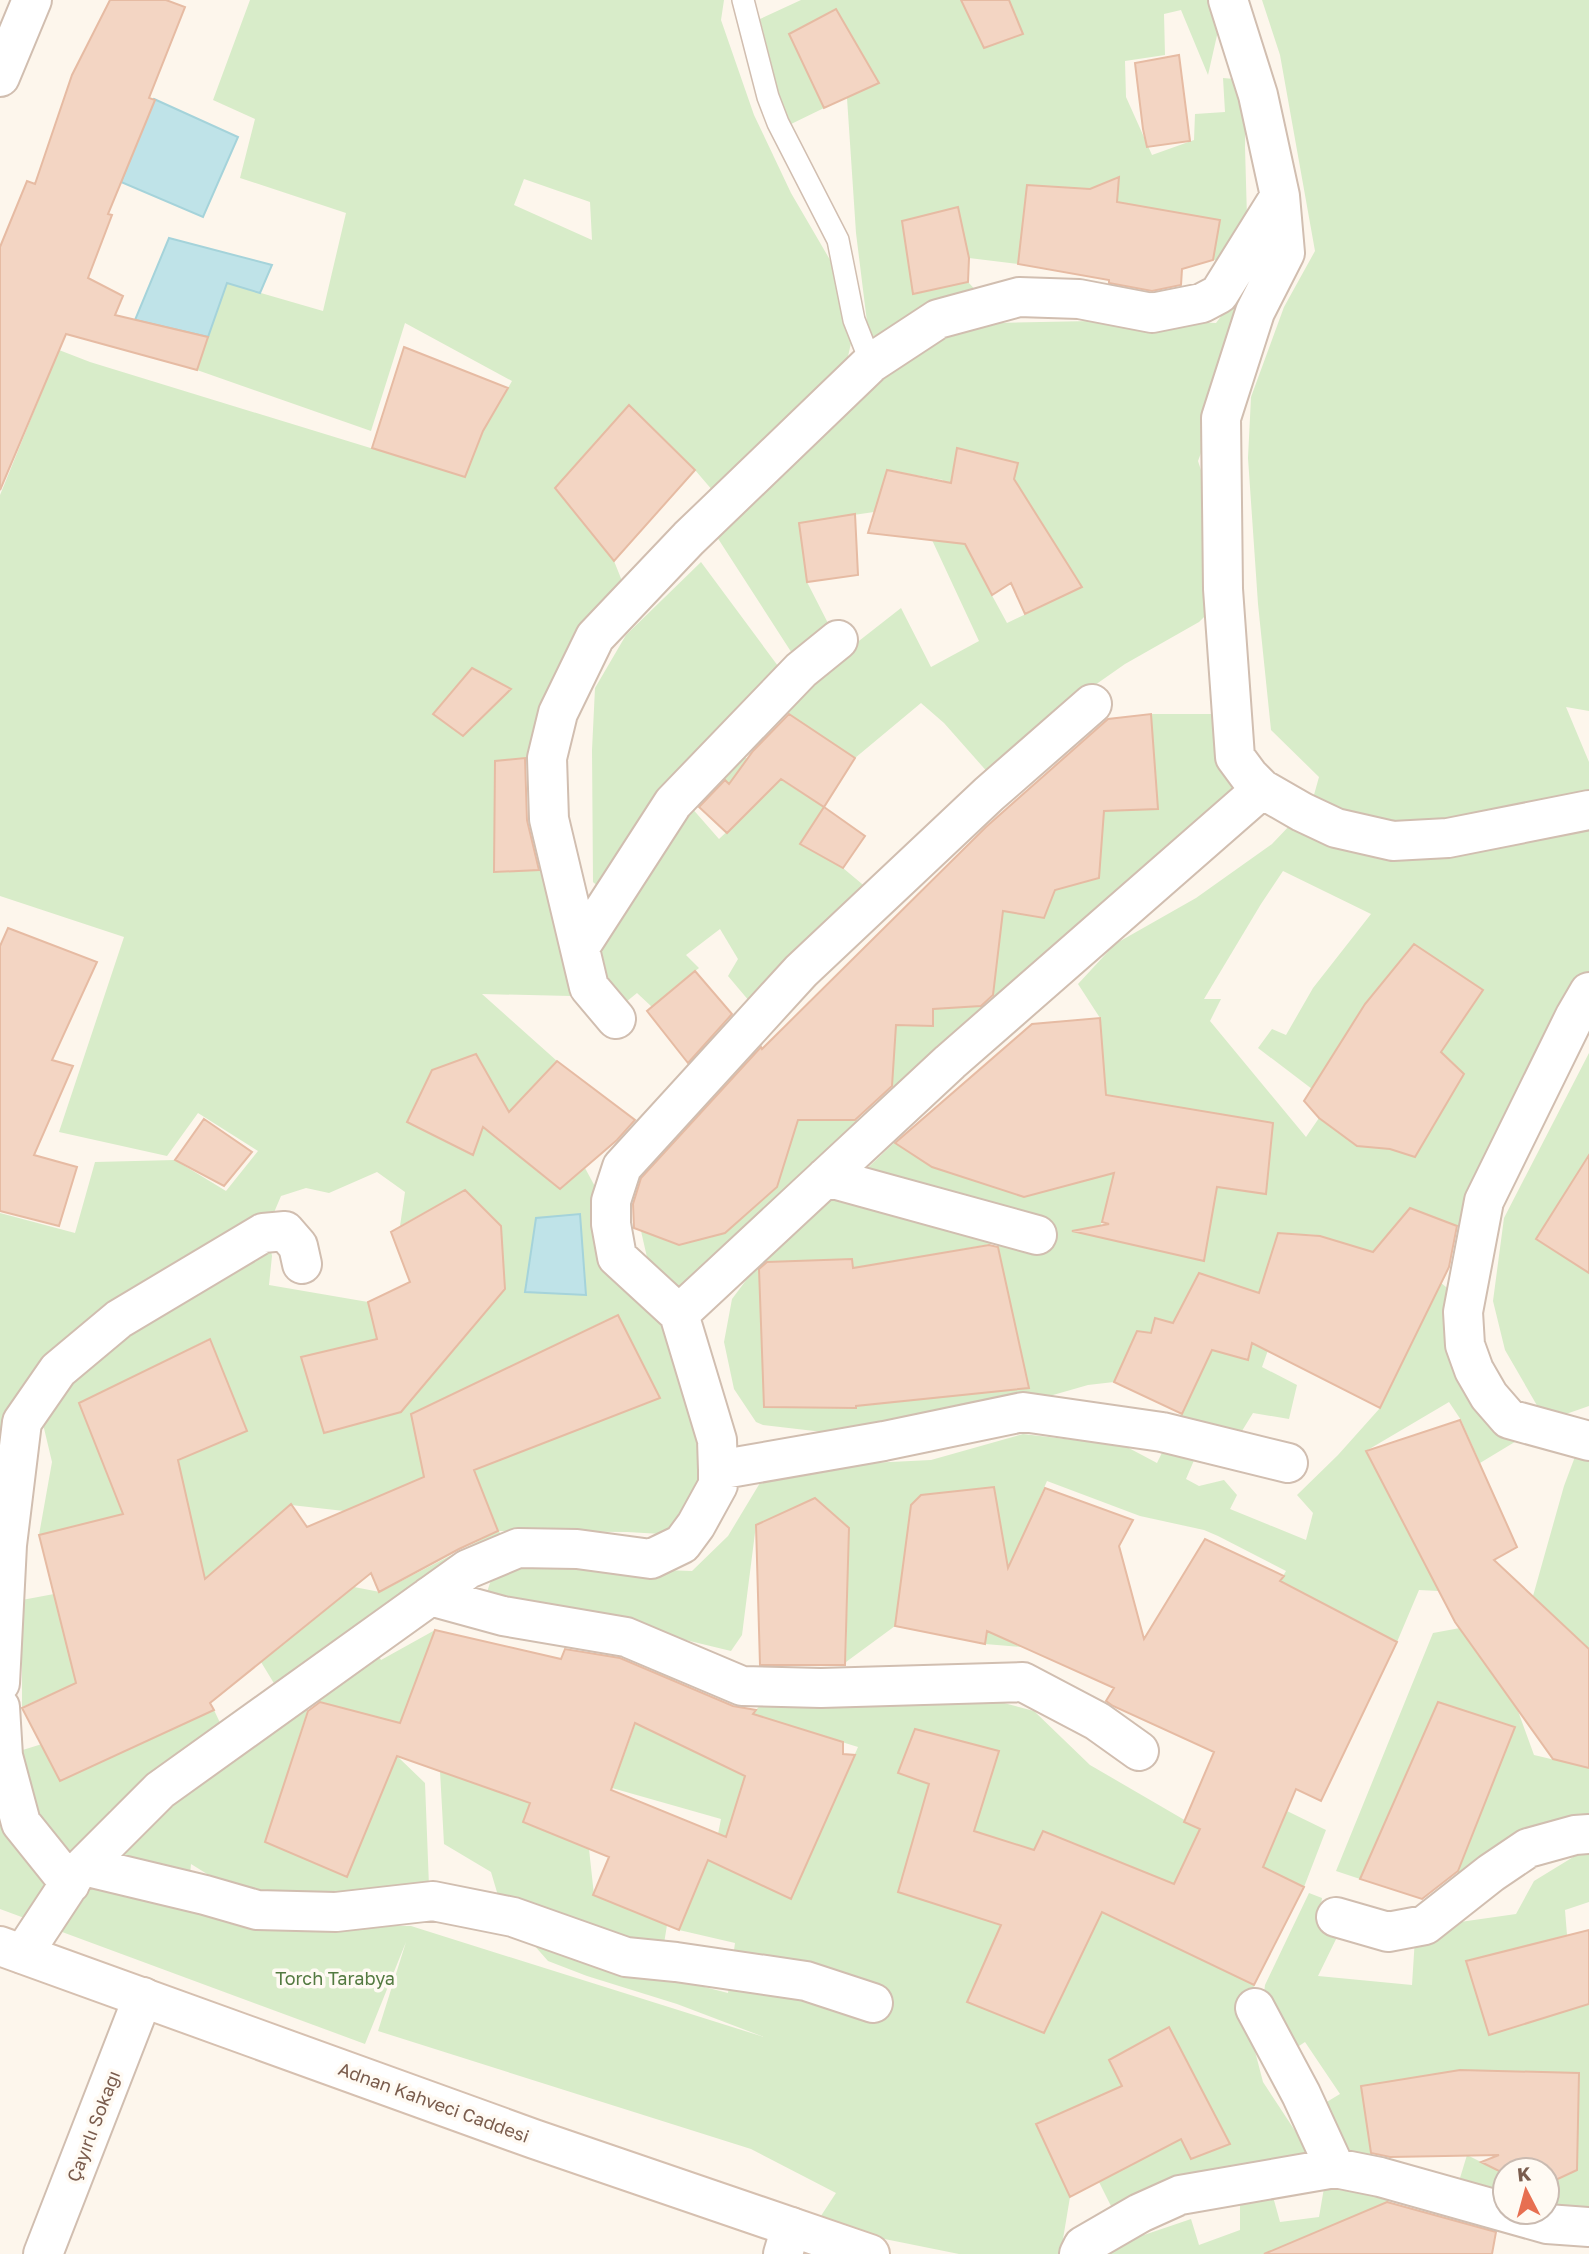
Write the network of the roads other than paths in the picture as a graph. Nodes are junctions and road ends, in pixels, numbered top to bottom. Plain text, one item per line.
1 (32, 0) edge
2 (743, 0) edge
3 (1228, 0) edge
4 (0, 77) edge
5 (1279, 196) junction
6 (871, 363) junction
7 (838, 640) dead end
8 (1092, 704) dead end
9 (1262, 789) junction
10 (1589, 810) edge
11 (580, 947) junction
12 (1589, 992) edge
13 (616, 1019) dead end
14 (826, 1177) junction
15 (1037, 1235) dead end
16 (302, 1264) dead end
17 (679, 1314) junction
18 (1589, 1441) edge
19 (1288, 1463) dead end
20 (718, 1470) junction
21 (429, 1597) junction
22 (0, 1683) edge
23 (0, 1707) edge
24 (1139, 1751) dead end
25 (1589, 1834) edge
26 (77, 1875) junction
27 (1336, 1917) dead end
28 (12, 1950) edge
29 (143, 1997) junction
30 (873, 2003) dead end
31 (1255, 2008) dead end
32 (1335, 2168) junction
33 (1589, 2227) edge
34 (787, 2241) edge
35 (43, 2254) edge
36 (870, 2254) edge
37 (1079, 2254) edge

1 - 4 street
2 - 6 lane
3 - 5 street
5 - 6 street
5 - 9 street
6 - 11 street
7 - 11 street
8 - 17 street
9 - 10 street
9 - 14 street
11 - 13 street
12 - 18 street
14 - 15 street
14 - 17 street
16 - 22 street
17 - 20 street
19 - 20 street
20 - 21 street
21 - 24 street
21 - 26 street
23 - 26 street
25 - 27 street
26 - 28 street
26 - 30 street
28 - 29 street, Adnan Kahveci Caddesi
29 - 34 street, Adnan Kahveci Caddesi
29 - 35 street, Çayırlı Sokağı
31 - 32 street
32 - 33 street
32 - 37 street
34 - 36 street, Adnan Kahveci Caddesi

